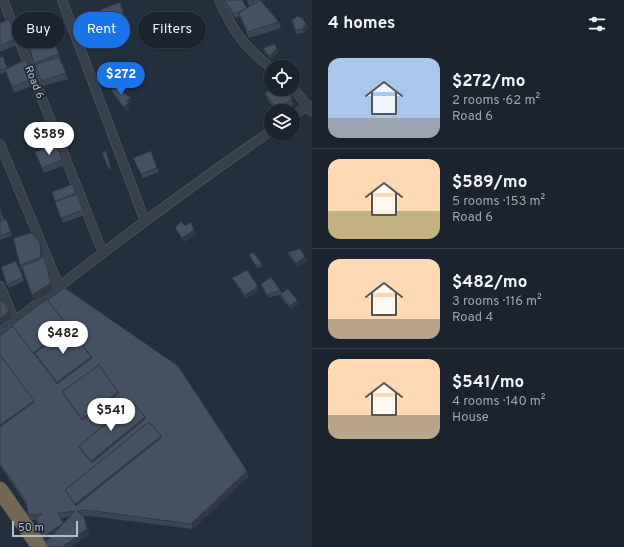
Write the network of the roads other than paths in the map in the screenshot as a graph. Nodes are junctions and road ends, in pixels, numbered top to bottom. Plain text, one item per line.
1 (3, 0) edge
2 (62, 0) edge
3 (219, 0) edge
4 (264, 62) edge
5 (300, 96) edge
6 (310, 108) edge
7 (300, 113) edge
8 (264, 136) edge
9 (0, 144) edge
10 (145, 220) junction
11 (103, 253) junction
12 (0, 286) edge
13 (59, 286) junction
14 (15, 321) junction
15 (0, 333) edge
16 (0, 490) edge
17 (0, 507) edge
18 (29, 547) edge
19 (40, 547) edge

1 - 11 street, Road 6
2 - 10 street
3 - 4 street
5 - 6 street
6 - 7 street
8 - 10 street
9 - 13 street
10 - 11 street
11 - 13 street
12 - 14 street
13 - 14 street
14 - 15 street
16 - 19 highway
17 - 18 highway

